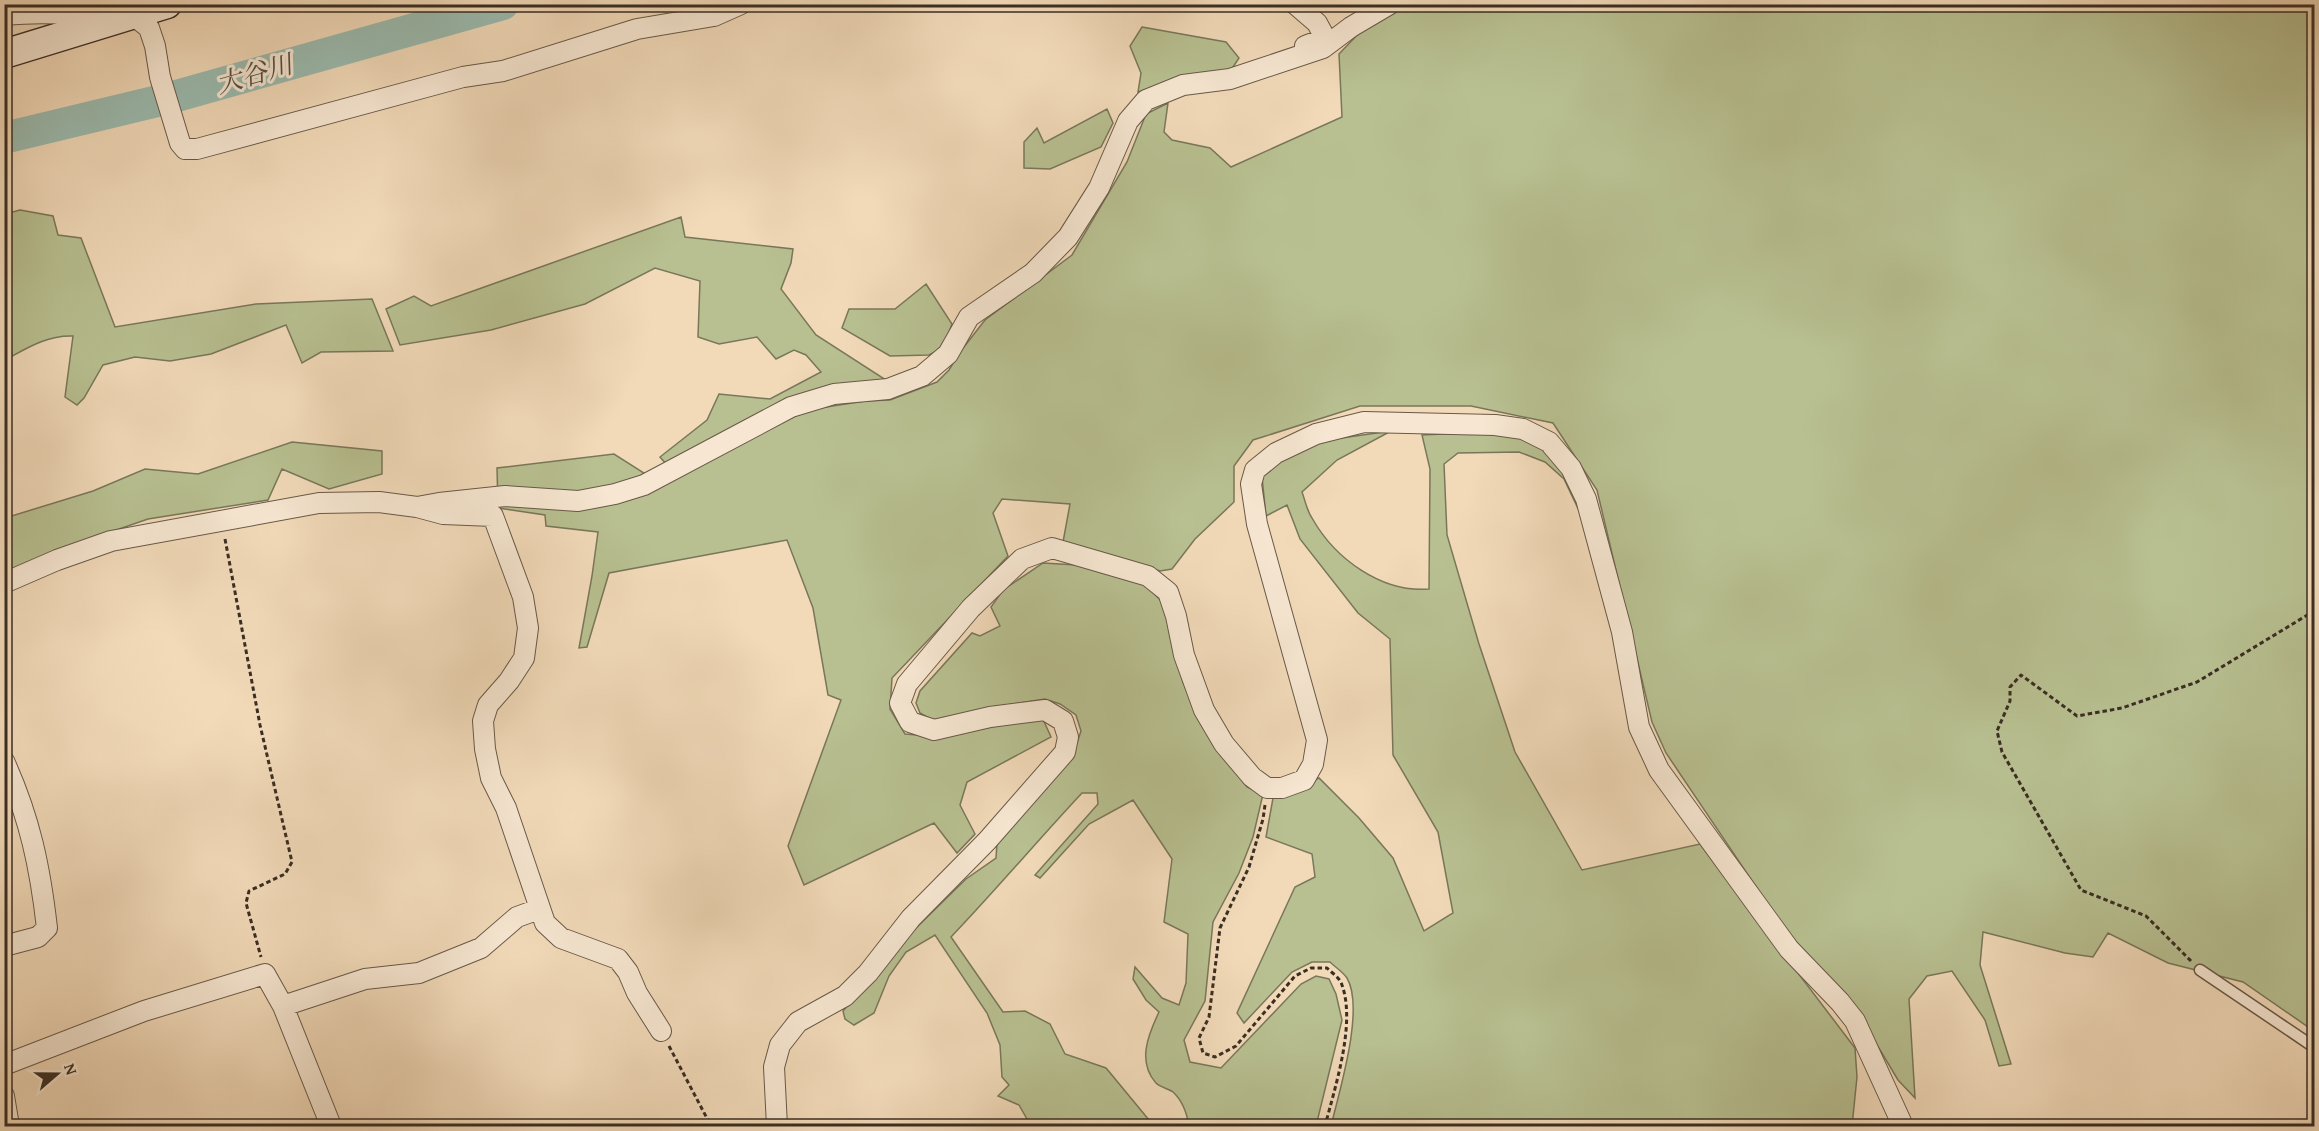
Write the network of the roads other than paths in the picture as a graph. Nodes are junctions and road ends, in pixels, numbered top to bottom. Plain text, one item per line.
1 (167, 4) edge
2 (741, 4) edge
3 (1295, 4) edge
4 (1390, 4) edge
5 (126, 14) edge
6 (4, 15) edge
7 (4, 54) edge
8 (1285, 62) junction
9 (417, 507) junction
10 (4, 583) edge
11 (4, 761) edge
12 (539, 909) junction
13 (4, 946) edge
14 (2200, 970) road end
15 (283, 1006) junction
16 (661, 1031) road end
17 (2314, 1047) edge
18 (4, 1065) edge
19 (4, 1096) edge
20 (9, 1126) edge
21 (331, 1126) edge
22 (777, 1126) edge
23 (1903, 1126) edge

1 - 5 main road
2 - 5 street
3 - 8 street
4 - 8 street
5 - 6 street
5 - 7 main road
8 - 9 street
9 - 10 street
9 - 12 street
11 - 13 street
12 - 15 street
12 - 16 street
14 - 17 lane
15 - 18 street
15 - 21 street
19 - 20 street
22 - 23 street

